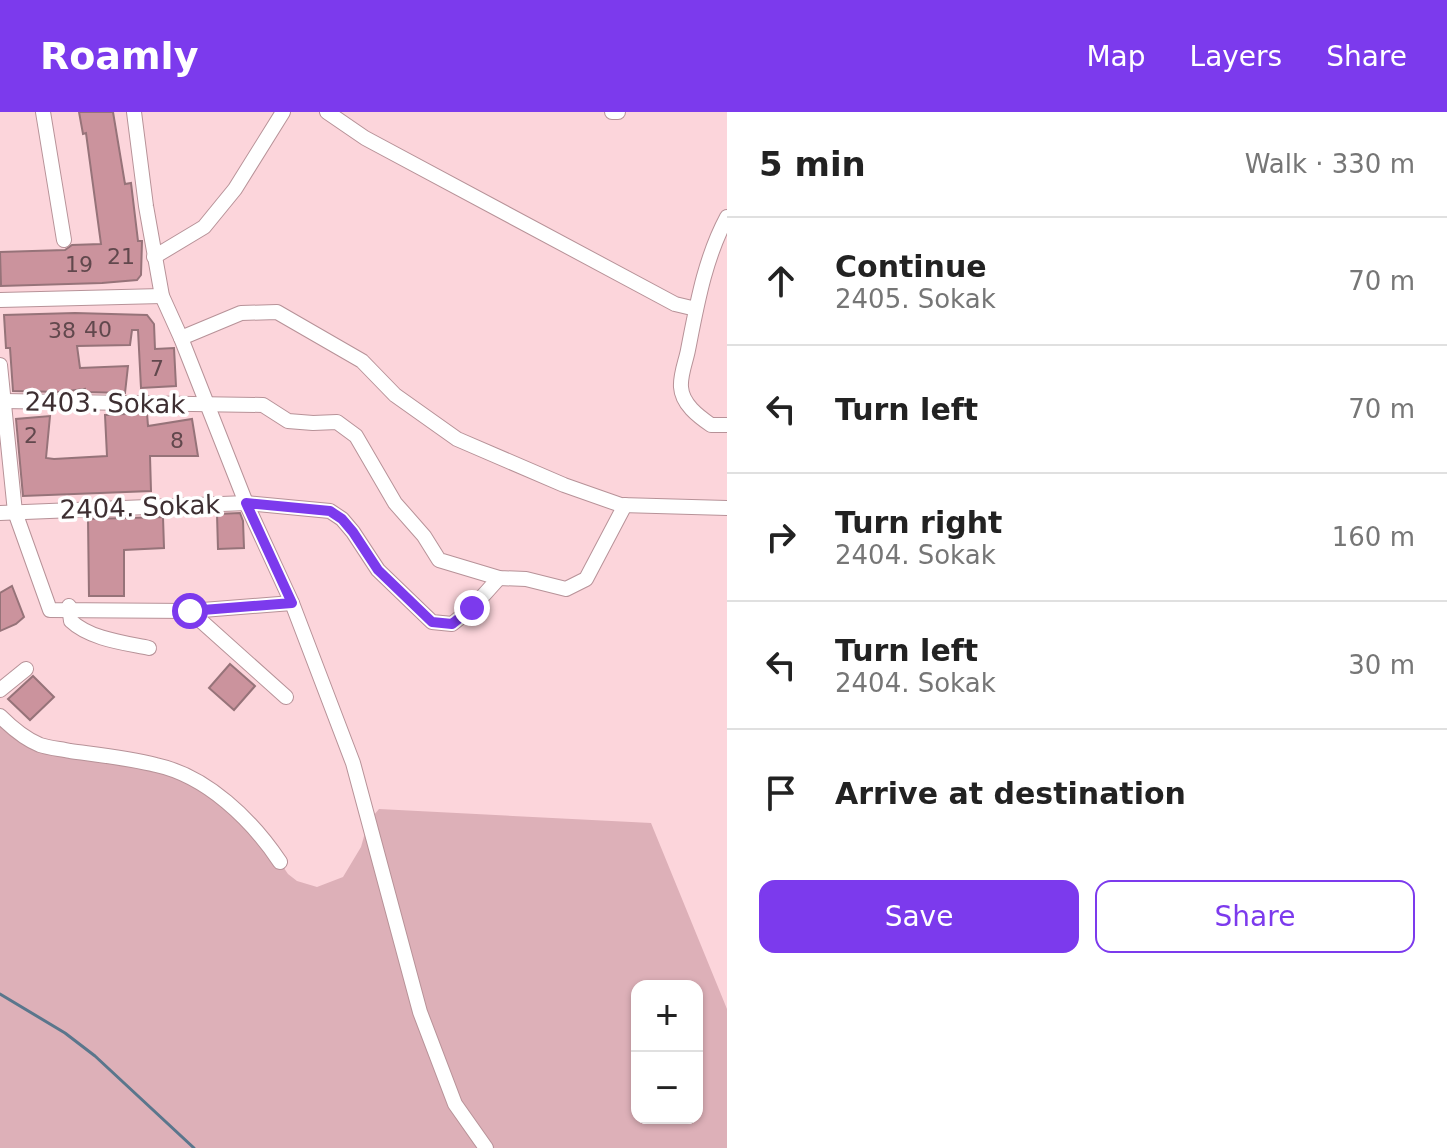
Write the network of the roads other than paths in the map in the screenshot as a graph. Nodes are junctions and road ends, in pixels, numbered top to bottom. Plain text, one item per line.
1 (43, 112) edge
2 (134, 112) edge
3 (283, 112) edge
4 (327, 112) edge
5 (727, 217) edge
6 (64, 240) dead end
7 (154, 257) junction
8 (162, 296) junction
9 (0, 300) edge
10 (696, 309) junction
11 (181, 338) junction
12 (0, 365) edge
13 (3, 401) junction
14 (207, 404) junction
15 (727, 425) edge
16 (246, 503) junction
17 (625, 505) junction
18 (727, 508) edge
19 (8, 512) edge
20 (499, 578) junction
21 (292, 603) junction
22 (69, 606) dead end
23 (190, 611) junction
24 (149, 648) dead end
25 (26, 669) dead end
26 (0, 690) edge
27 (286, 697) dead end
28 (0, 716) edge
29 (280, 862) dead end
30 (486, 1148) edge

1 - 6 street
2 - 7 street
3 - 7 street
4 - 10 street
5 - 10 street
7 - 8 street
8 - 9 street
8 - 11 street
10 - 15 street
11 - 14 street
11 - 17 street
12 - 13 street
13 - 14 street, 2403. Sokak
13 - 19 street
14 - 16 street
14 - 20 street, 2403. Sokak
16 - 19 street, 2404. Sokak
16 - 20 street, 2404. Sokak
16 - 21 street
17 - 18 street
17 - 20 street, 2403. Sokak
19 - 23 street
21 - 23 street
21 - 30 street
22 - 24 street
23 - 27 street
25 - 26 street
28 - 29 street

